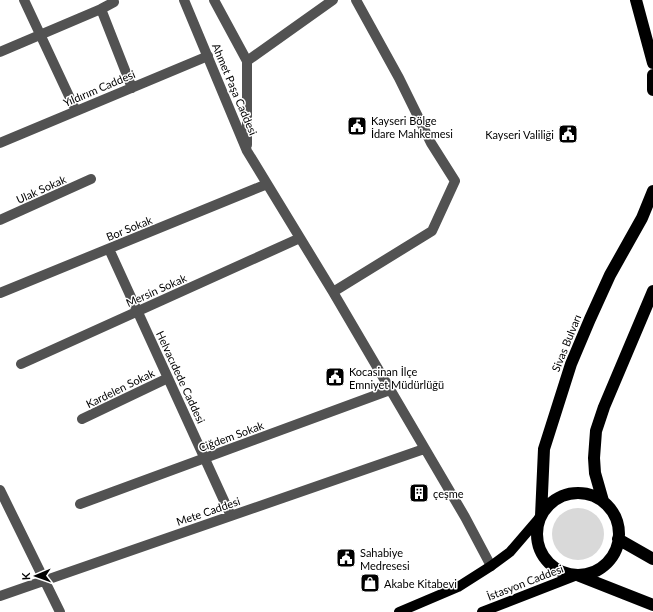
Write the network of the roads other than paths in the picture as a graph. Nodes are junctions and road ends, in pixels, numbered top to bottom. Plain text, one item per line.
1 (24, 0) edge
2 (113, 0) edge
3 (184, 0) edge
4 (214, 0) edge
5 (333, 0) edge
6 (356, 0) edge
7 (636, 0) edge
8 (101, 9) junction
9 (41, 35) junction
10 (0, 52) edge
11 (208, 56) junction
12 (247, 61) junction
13 (653, 63) edge
14 (653, 75) edge
15 (132, 88) junction
16 (653, 90) edge
17 (76, 112) junction
18 (0, 143) edge
19 (247, 151) junction
20 (91, 179) dead end
21 (267, 184) junction
22 (653, 191) edge
23 (0, 220) edge
24 (300, 238) junction
25 (109, 249) junction
26 (653, 291) edge
27 (333, 292) junction
28 (0, 293) edge
29 (138, 312) junction
30 (21, 364) dead end
31 (168, 378) junction
32 (390, 390) junction
33 (82, 419) dead end
34 (424, 449) junction
35 (205, 458) junction
36 (0, 490) edge
37 (603, 501) junction
38 (80, 504) dead end
39 (231, 516) junction
40 (541, 516) junction
41 (618, 539) junction
42 (653, 560) edge
43 (491, 566) junction
44 (577, 575) junction
45 (44, 580) junction
46 (0, 596) edge
47 (653, 605) edge
48 (60, 612) edge
49 (399, 612) edge
50 (482, 612) edge

1 - 9 street
2 - 8 street
3 - 11 street, Ahmet Paşa Caddesi
4 - 12 street, Ahmet Paşa Caddesi
5 - 12 street
6 - 27 street
7 - 13 highway
8 - 9 street
8 - 15 street
9 - 10 street
9 - 17 street
11 - 15 street, Yıldırım Caddesi
11 - 19 street, Ahmet Paşa Caddesi
12 - 19 street, Ahmet Paşa Caddesi
14 - 16 highway
15 - 17 street, Yıldırım Caddesi
17 - 18 street, Yıldırım Caddesi
19 - 21 street
20 - 23 street, Ulak Sokak
21 - 24 street
21 - 25 street, Bor Sokak
22 - 40 highway, Sivas Bulvarı
24 - 27 street
24 - 29 street, Mersin Sokak
25 - 28 street, Bor Sokak
25 - 29 street, Helvacıdede Caddesi
26 - 37 highway
27 - 32 street
29 - 30 street, Mersin Sokak
29 - 31 street, Helvacıdede Caddesi
31 - 33 street, Kardelen Sokak
31 - 35 street, Helvacıdede Caddesi
32 - 34 street
32 - 35 street, Ciğdem Sokak
34 - 39 street, Mete Caddesi
34 - 43 street
35 - 38 street, Ciğdem Sokak
35 - 39 street, Helvacıdede Caddesi
36 - 45 street
37 - 40 highway
37 - 41 highway
39 - 45 street, Mete Caddesi
40 - 43 main road
40 - 44 highway
41 - 42 highway
41 - 44 highway
43 - 49 main road
44 - 47 highway
44 - 50 main road, İstasyon Caddesi
45 - 46 street, Mete Caddesi
45 - 48 street

